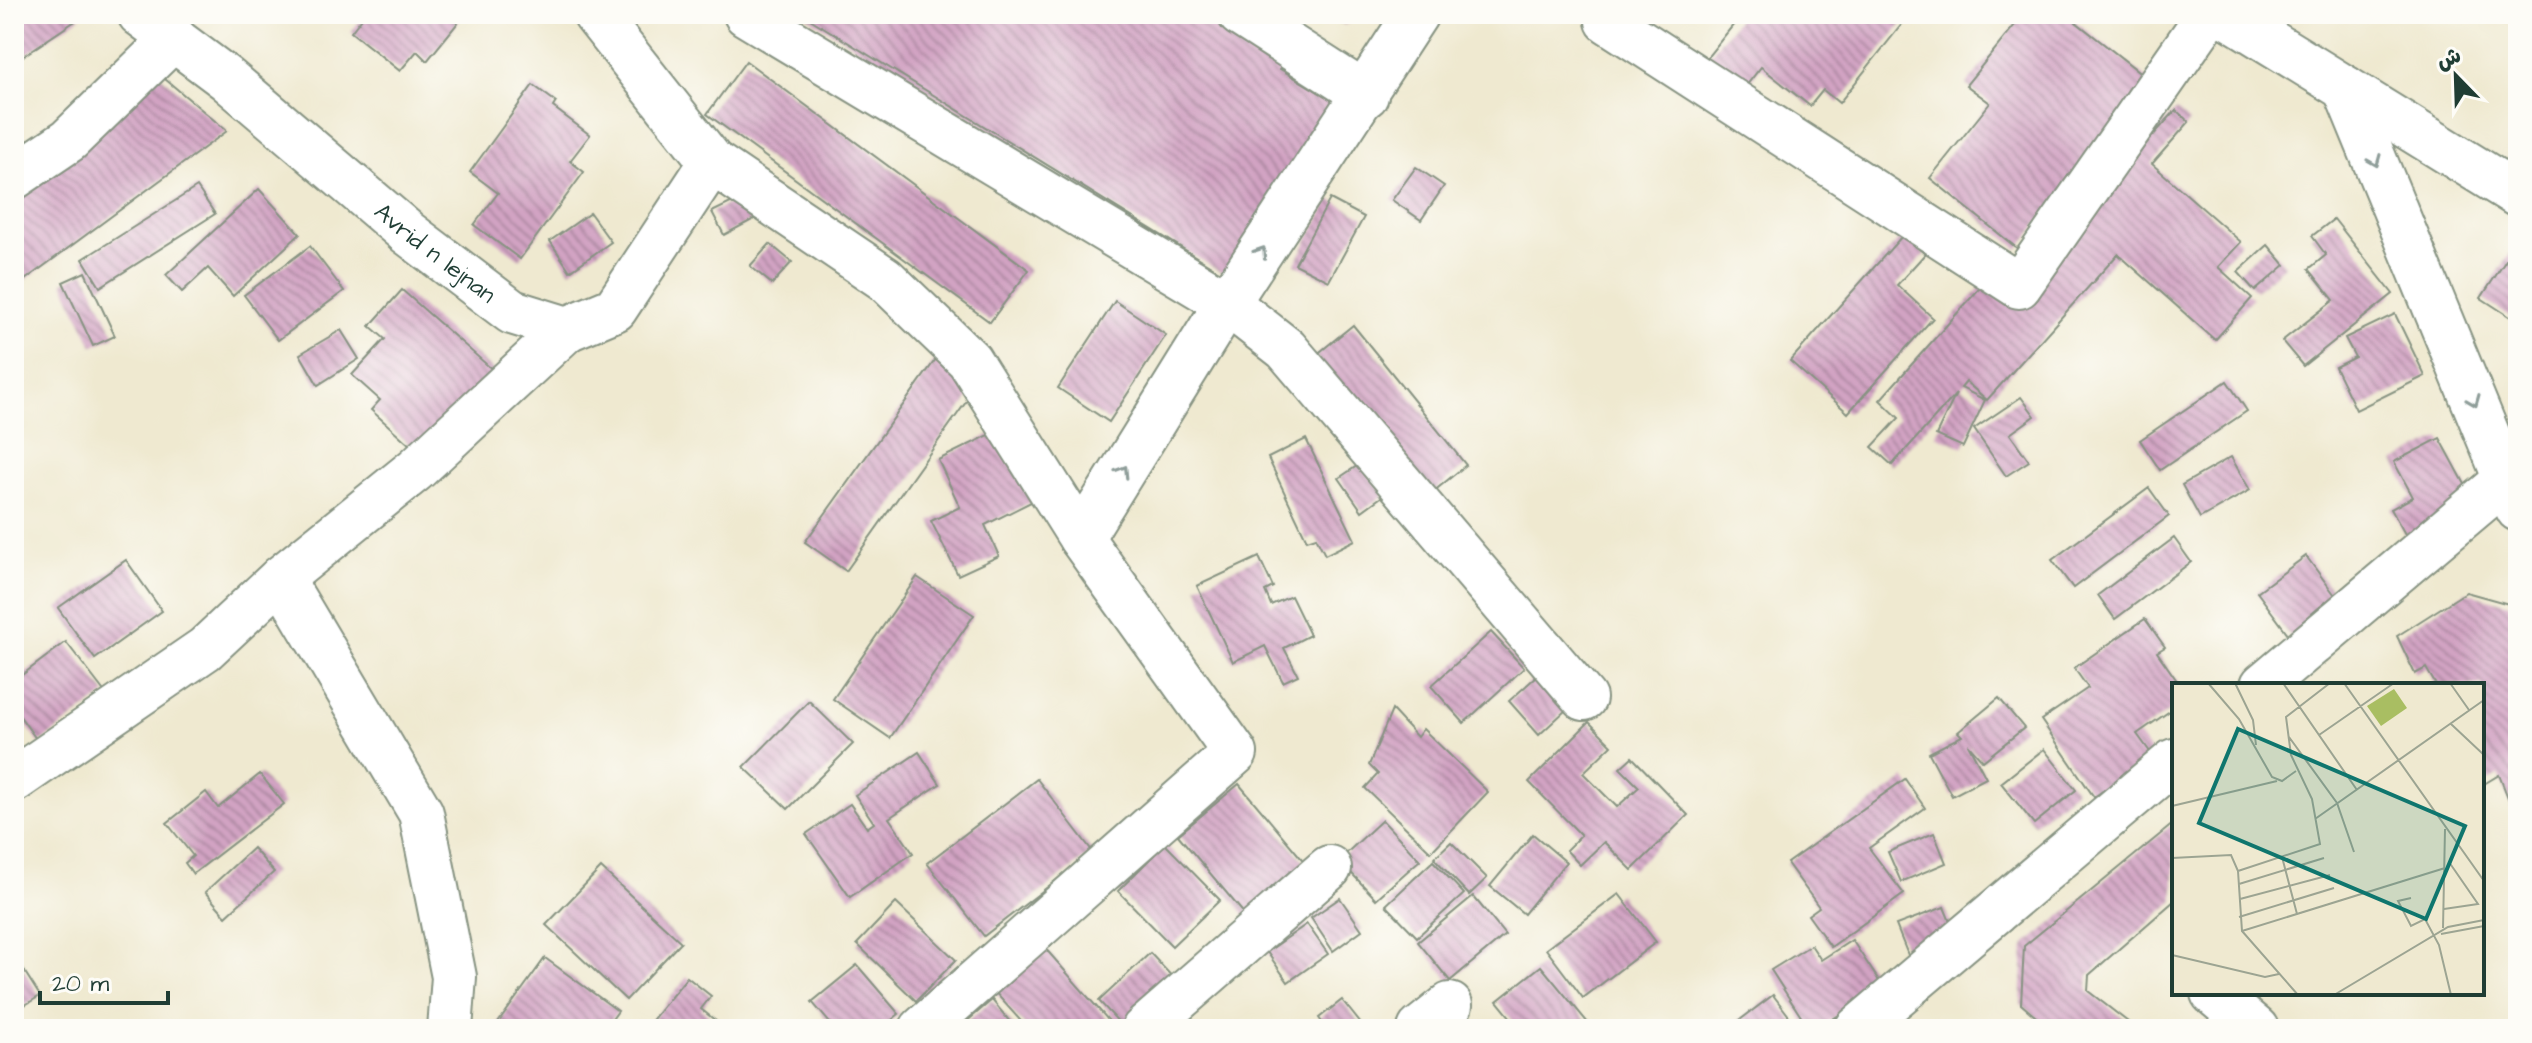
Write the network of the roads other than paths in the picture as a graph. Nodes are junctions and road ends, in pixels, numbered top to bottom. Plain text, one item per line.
1 (595, 14) edge
2 (746, 14) edge
3 (1240, 14) edge
4 (1416, 14) edge
5 (2209, 14) edge
6 (2225, 14) edge
7 (1608, 21) dead end
8 (171, 22) edge
9 (2345, 88) junction
10 (1366, 95) junction
11 (712, 162) junction
12 (14, 177) edge
13 (2518, 195) edge
14 (1227, 303) junction
15 (567, 329) junction
16 (2512, 494) edge
17 (1081, 538) junction
18 (281, 578) junction
19 (2266, 683) edge
20 (1584, 698) dead end
21 (2172, 763) edge
22 (14, 780) edge
23 (1329, 868) dead end
24 (2215, 995) edge
25 (450, 1029) edge
26 (922, 1029) edge
27 (1144, 1029) edge
28 (1857, 1029) edge
29 (2256, 1029) edge

1 - 11 street
2 - 14 street
3 - 10 street
4 - 10 street
5 - 7 street
6 - 9 street
8 - 12 street
8 - 15 street, Avrid n lejnan
9 - 13 street
9 -> 16 street
14 -> 10 street
11 - 15 street
11 - 17 street
17 -> 14 street
14 - 20 street
15 - 18 street
16 - 19 street
17 - 26 street
18 - 22 street
18 - 25 street
21 - 28 street
23 - 27 street
24 - 29 street

